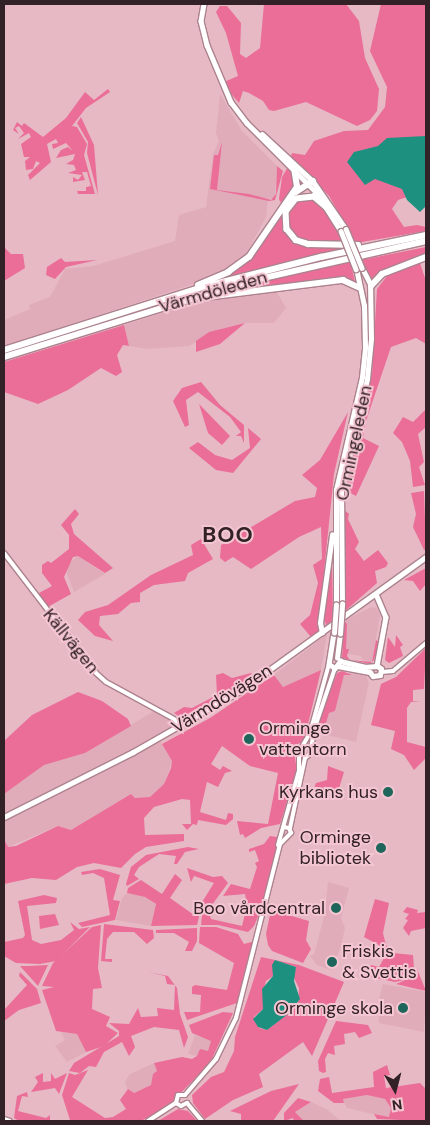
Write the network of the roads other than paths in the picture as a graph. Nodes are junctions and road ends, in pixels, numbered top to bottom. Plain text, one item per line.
1 (204, 4) edge
2 (247, 123) junction
3 (294, 169) junction
4 (310, 183) junction
5 (290, 200) junction
6 (329, 210) junction
7 (343, 230) junction
8 (426, 235) edge
9 (395, 241) junction
10 (426, 242) edge
11 (426, 257) edge
12 (359, 268) junction
13 (371, 287) junction
14 (360, 289) junction
15 (172, 300) junction
16 (4, 350) edge
17 (4, 357) edge
18 (339, 491) junction
19 (336, 511) junction
20 (4, 553) edge
21 (426, 557) edge
22 (376, 594) junction
23 (382, 604) junction
24 (354, 610) junction
25 (320, 623) junction
26 (327, 629) junction
27 (322, 633) junction
28 (337, 634) junction
29 (426, 644) edge
30 (330, 661) junction
31 (337, 664) junction
32 (373, 668) junction
33 (382, 672) junction
34 (180, 726) junction
35 (303, 747) junction
36 (309, 749) junction
37 (300, 757) junction
38 (305, 758) junction
39 (4, 817) edge
40 (283, 827) junction
41 (290, 828) junction
42 (280, 832) junction
43 (286, 837) junction
44 (267, 903) junction
45 (185, 1095) junction
46 (176, 1103) junction
47 (187, 1103) junction
48 (4, 1119) edge
49 (10, 1121) edge
50 (148, 1121) edge
51 (202, 1121) edge

1 - 2 main road
2 - 3 main road
2 - 4 main road
3 - 4 main road
3 - 5 highway
4 - 5 highway
4 - 6 main road, Ormingeleden
4 - 7 main road, Ormingeleden
5 - 6 highway
5 - 9 highway
5 - 15 highway
6 - 7 main road, Ormingeleden
7 - 12 main road, Ormingeleden, bridge
8 - 9 highway, Värmdöleden
9 - 15 highway, Värmdöleden
10 - 15 highway, Värmdöleden
11 - 13 highway
12 - 13 main road, Ormingeleden
12 - 14 main road, Ormingeleden
13 - 14 main road
13 - 18 main road, Ormingeleden
14 - 15 highway
14 - 18 main road, Ormingeleden
15 - 16 highway, Värmdöleden
15 - 17 highway, Värmdöleden
18 - 19 main road, Ormingeleden
18 - 19 main road, Ormingeleden
19 - 25 main road
19 - 28 main road, Ormingeleden, bridge
20 - 34 street, Källvägen
21 - 22 main road, Värmdövägen
22 - 23 main road
22 - 24 main road, Värmdövägen
23 - 24 main road
23 - 32 main road
24 - 26 main road, Värmdövägen
25 - 26 main road
25 - 27 main road
26 - 27 main road, Värmdövägen
27 - 34 main road, Värmdövägen
28 - 30 main road, Ormingeleden
28 - 31 main road, Ormingeleden
29 - 33 street
30 - 31 main road
30 - 31 main road
30 - 35 street
31 - 32 main road
31 - 36 street
32 - 33 main road
32 - 33 main road
34 - 39 main road, Värmdövägen
35 - 36 street
35 - 37 street
36 - 38 street
37 - 38 street
37 - 40 street
38 - 41 street
40 - 41 street
40 - 42 street
41 - 43 street
42 - 43 street
42 - 44 street
43 - 44 street
44 - 45 street
45 - 46 street
45 - 47 street
46 - 47 street
46 - 50 street
47 - 51 street
48 - 49 street

